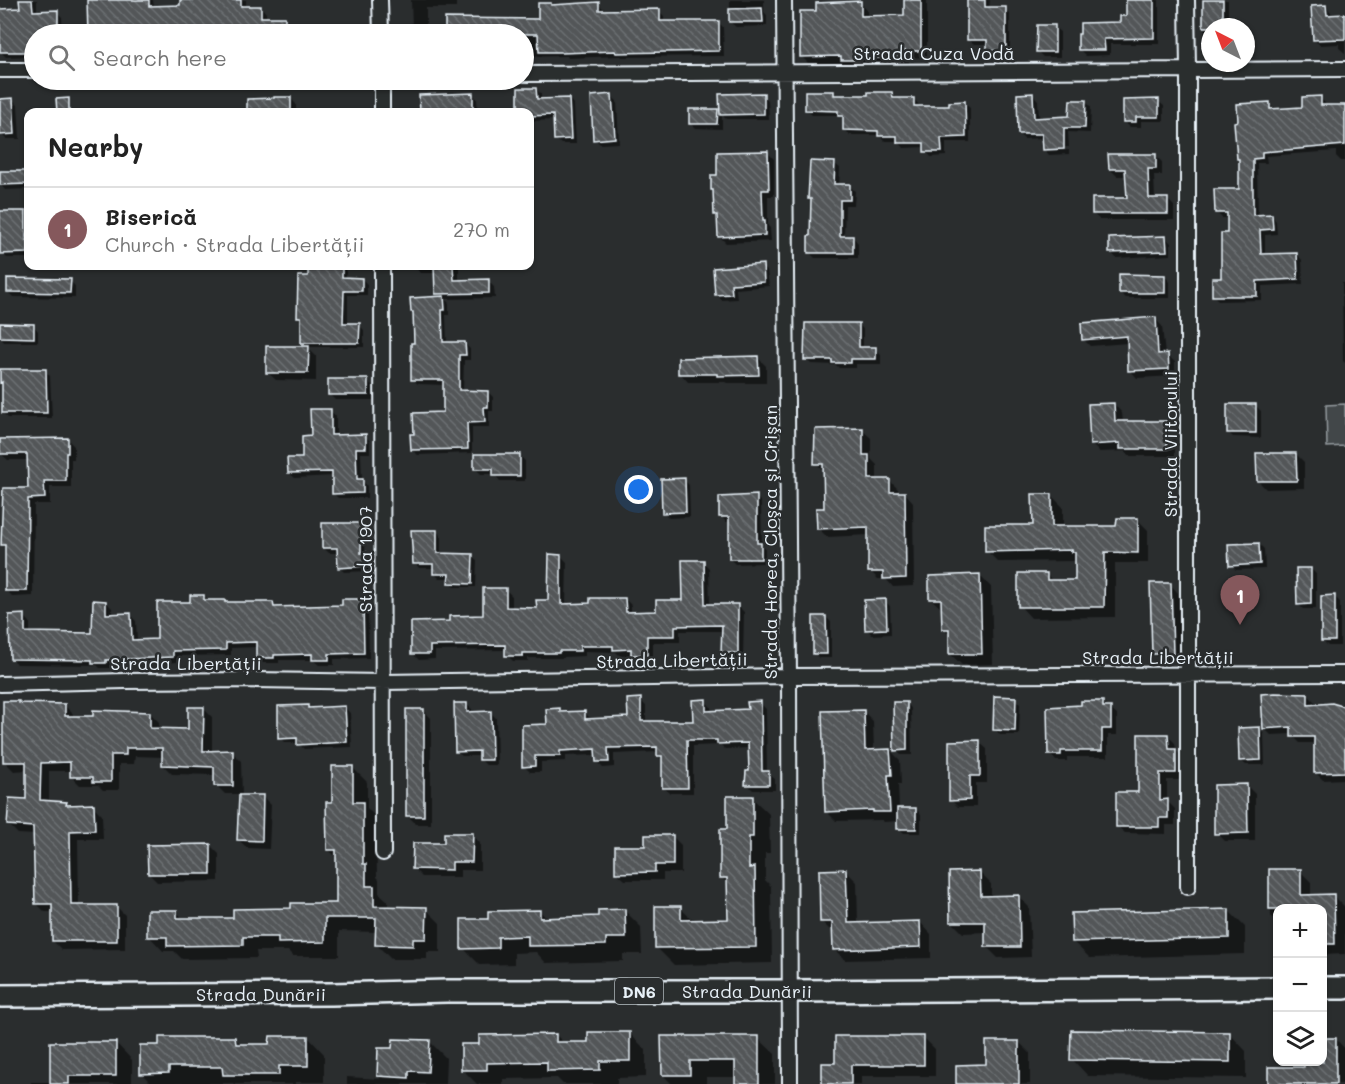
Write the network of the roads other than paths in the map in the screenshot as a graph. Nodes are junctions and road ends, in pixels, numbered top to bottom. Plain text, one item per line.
1 (380, 0) edge
2 (784, 0) edge
3 (1187, 0) edge
4 (381, 24) edge
5 (1188, 69) junction
6 (1345, 69) edge
7 (0, 70) edge
8 (24, 70) edge
9 (785, 72) junction
10 (534, 74) edge
11 (382, 90) edge
12 (382, 108) edge
13 (382, 270) edge
14 (1188, 675) junction
15 (1345, 675) edge
16 (789, 676) junction
17 (383, 682) junction
18 (0, 684) edge
19 (382, 853) dead end
20 (1188, 887) dead end
21 (1273, 988) edge
22 (1327, 988) edge
23 (1345, 988) edge
24 (789, 991) junction
25 (0, 996) edge
26 (790, 1084) edge

1 - 4 street
2 - 9 street, Strada Horea, Cloşca şi Crişan
3 - 5 street, Strada Viitorului
5 - 6 street, Strada Cuza Vodă
5 - 9 street, Strada Cuza Vodă
5 - 14 street, Strada Viitorului
7 - 8 street
9 - 10 street, Strada Cuza Vodă
9 - 16 street, Strada Horea, Cloşca şi Crişan
11 - 12 street
13 - 17 street, Strada 1907
14 - 15 street, Strada Libertății
14 - 16 street, Strada Libertății
14 - 20 street, Strada Viitorului
16 - 17 street, Strada Libertății
16 - 24 street, Strada Horea, Cloşca şi Crişan
17 - 18 street, Strada Libertății
17 - 19 street, Strada 1907
21 - 24 main road, Strada Dunării / DN6
22 - 23 main road
24 - 25 main road, Strada Dunării / DN6
24 - 26 street, Strada Horea, Cloşca şi Crişan

